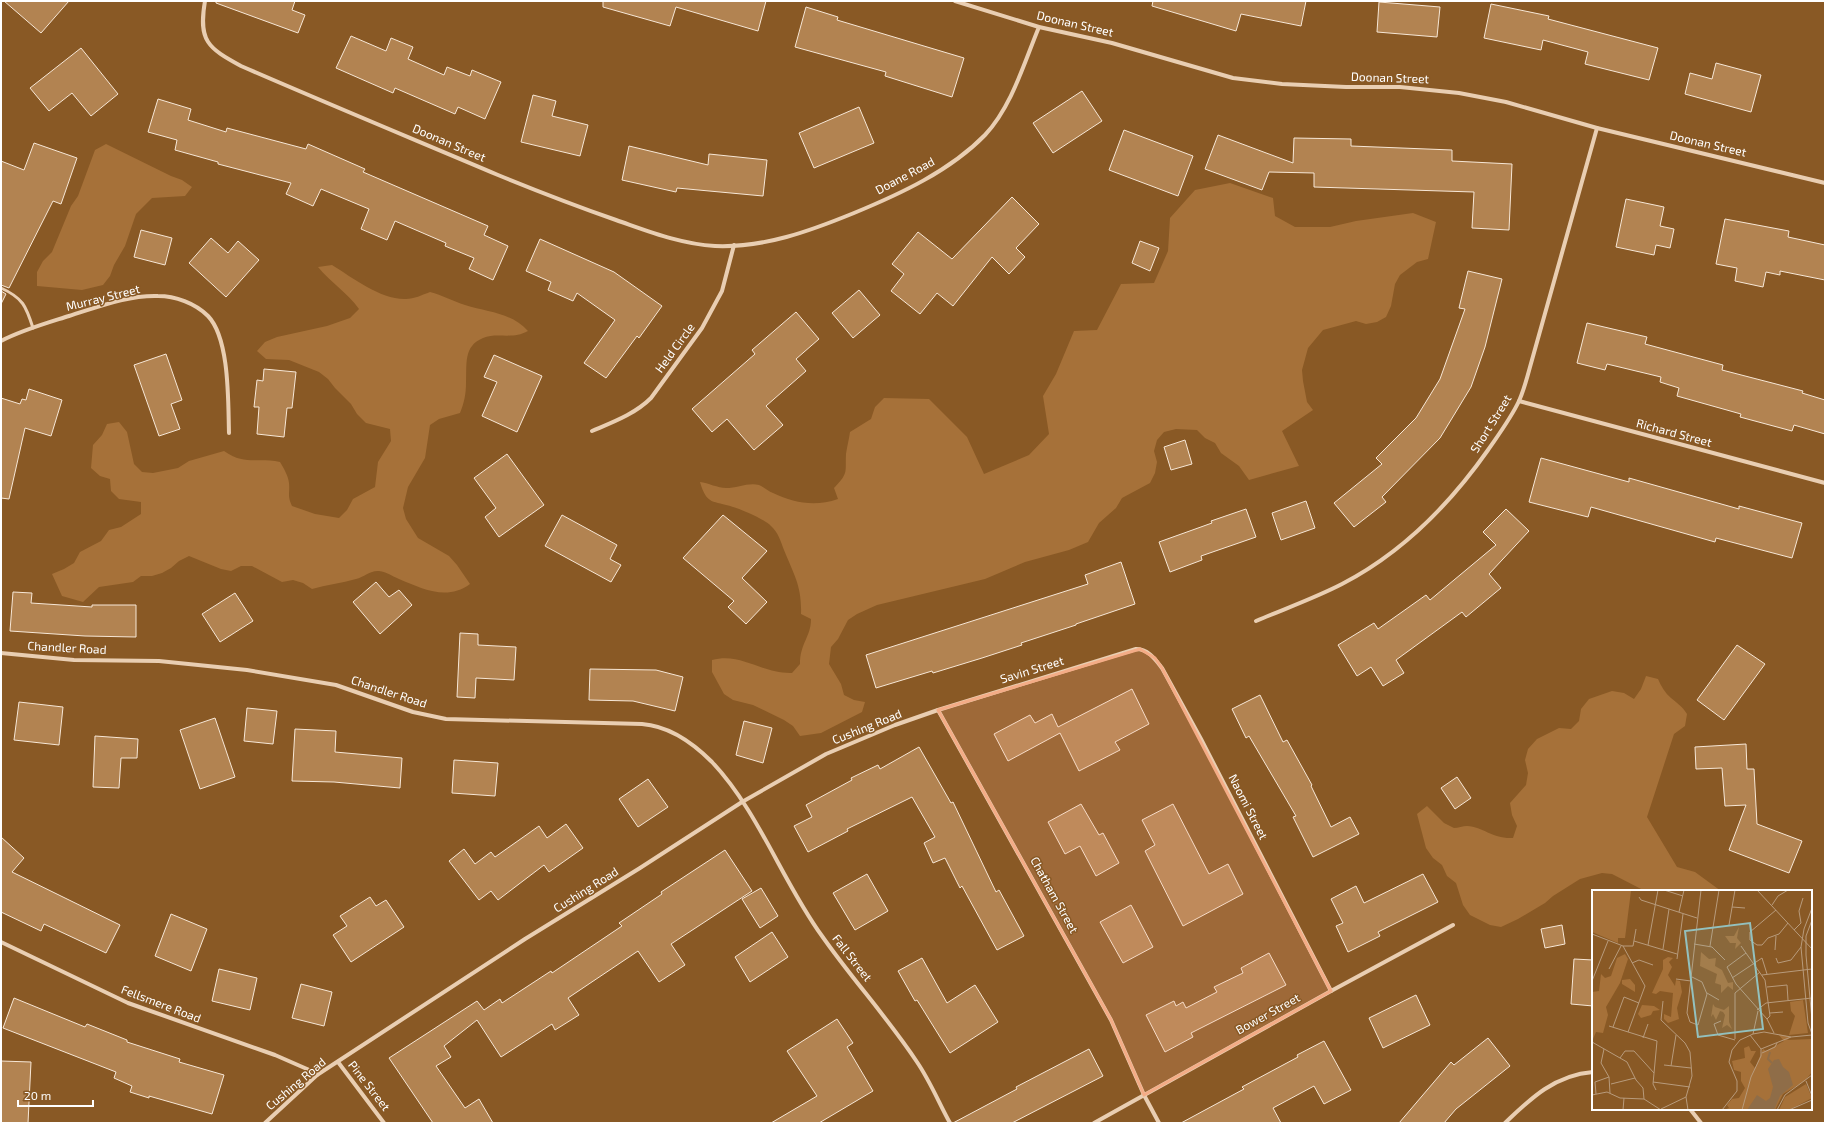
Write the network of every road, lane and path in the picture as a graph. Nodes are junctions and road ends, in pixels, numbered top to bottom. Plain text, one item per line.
1 (204, 1) edge
2 (955, 1) edge
3 (965, 2) edge
4 (1039, 27) junction
5 (1597, 128) junction
6 (1825, 183) edge
7 (734, 245) junction
8 (1, 288) edge
9 (33, 328) junction
10 (1, 341) edge
11 (1519, 401) junction
12 (592, 431) dead end
13 (229, 433) dead end
14 (1825, 483) edge
15 (1256, 621) dead end
16 (1132, 650) joint
17 (1, 654) edge
18 (938, 710) junction
19 (742, 802) junction
20 (1453, 925) dead end
21 (1, 942) edge
22 (1331, 991) junction
23 (338, 1062) junction
24 (1592, 1072) edge
25 (318, 1075) junction
26 (1144, 1095) junction
27 (1691, 1110) edge
28 (265, 1123) edge
29 (384, 1123) edge
30 (950, 1123) edge
31 (1094, 1123) edge
32 (1159, 1123) edge
33 (1505, 1123) edge
34 (1701, 1123) edge

1 - 7 street, Doonan Street
2 - 3 street, Doonan Street
3 - 4 street, Doonan Street
4 - 5 street, Doonan Street
4 - 7 street, Doane Road
5 - 6 street, Doonan Street
5 - 11 street, Short Street
7 - 12 street, Held Circle
8 - 9 lane
9 - 10 street, Murray Street
9 - 13 street, Murray Street
11 - 14 street, Richard Street
11 - 15 street, Short Street
16 - 18 street, Savin Street
16 - 22 street, Naomi Street
17 - 19 street, Chandler Road
18 - 19 street, Cushing Road
18 - 26 street, Chatham Street
19 - 23 street, Cushing Road
19 - 30 street, Fall Street
20 - 22 street, Bower Street
21 - 25 street, Fellsmere Road
22 - 26 street, Bower Street
23 - 25 street, Cushing Road
23 - 29 street, Pine Street
24 - 33 street
25 - 28 street, Cushing Road
26 - 31 street, Bower Street
26 - 32 street, Chatham Street
27 - 34 street

